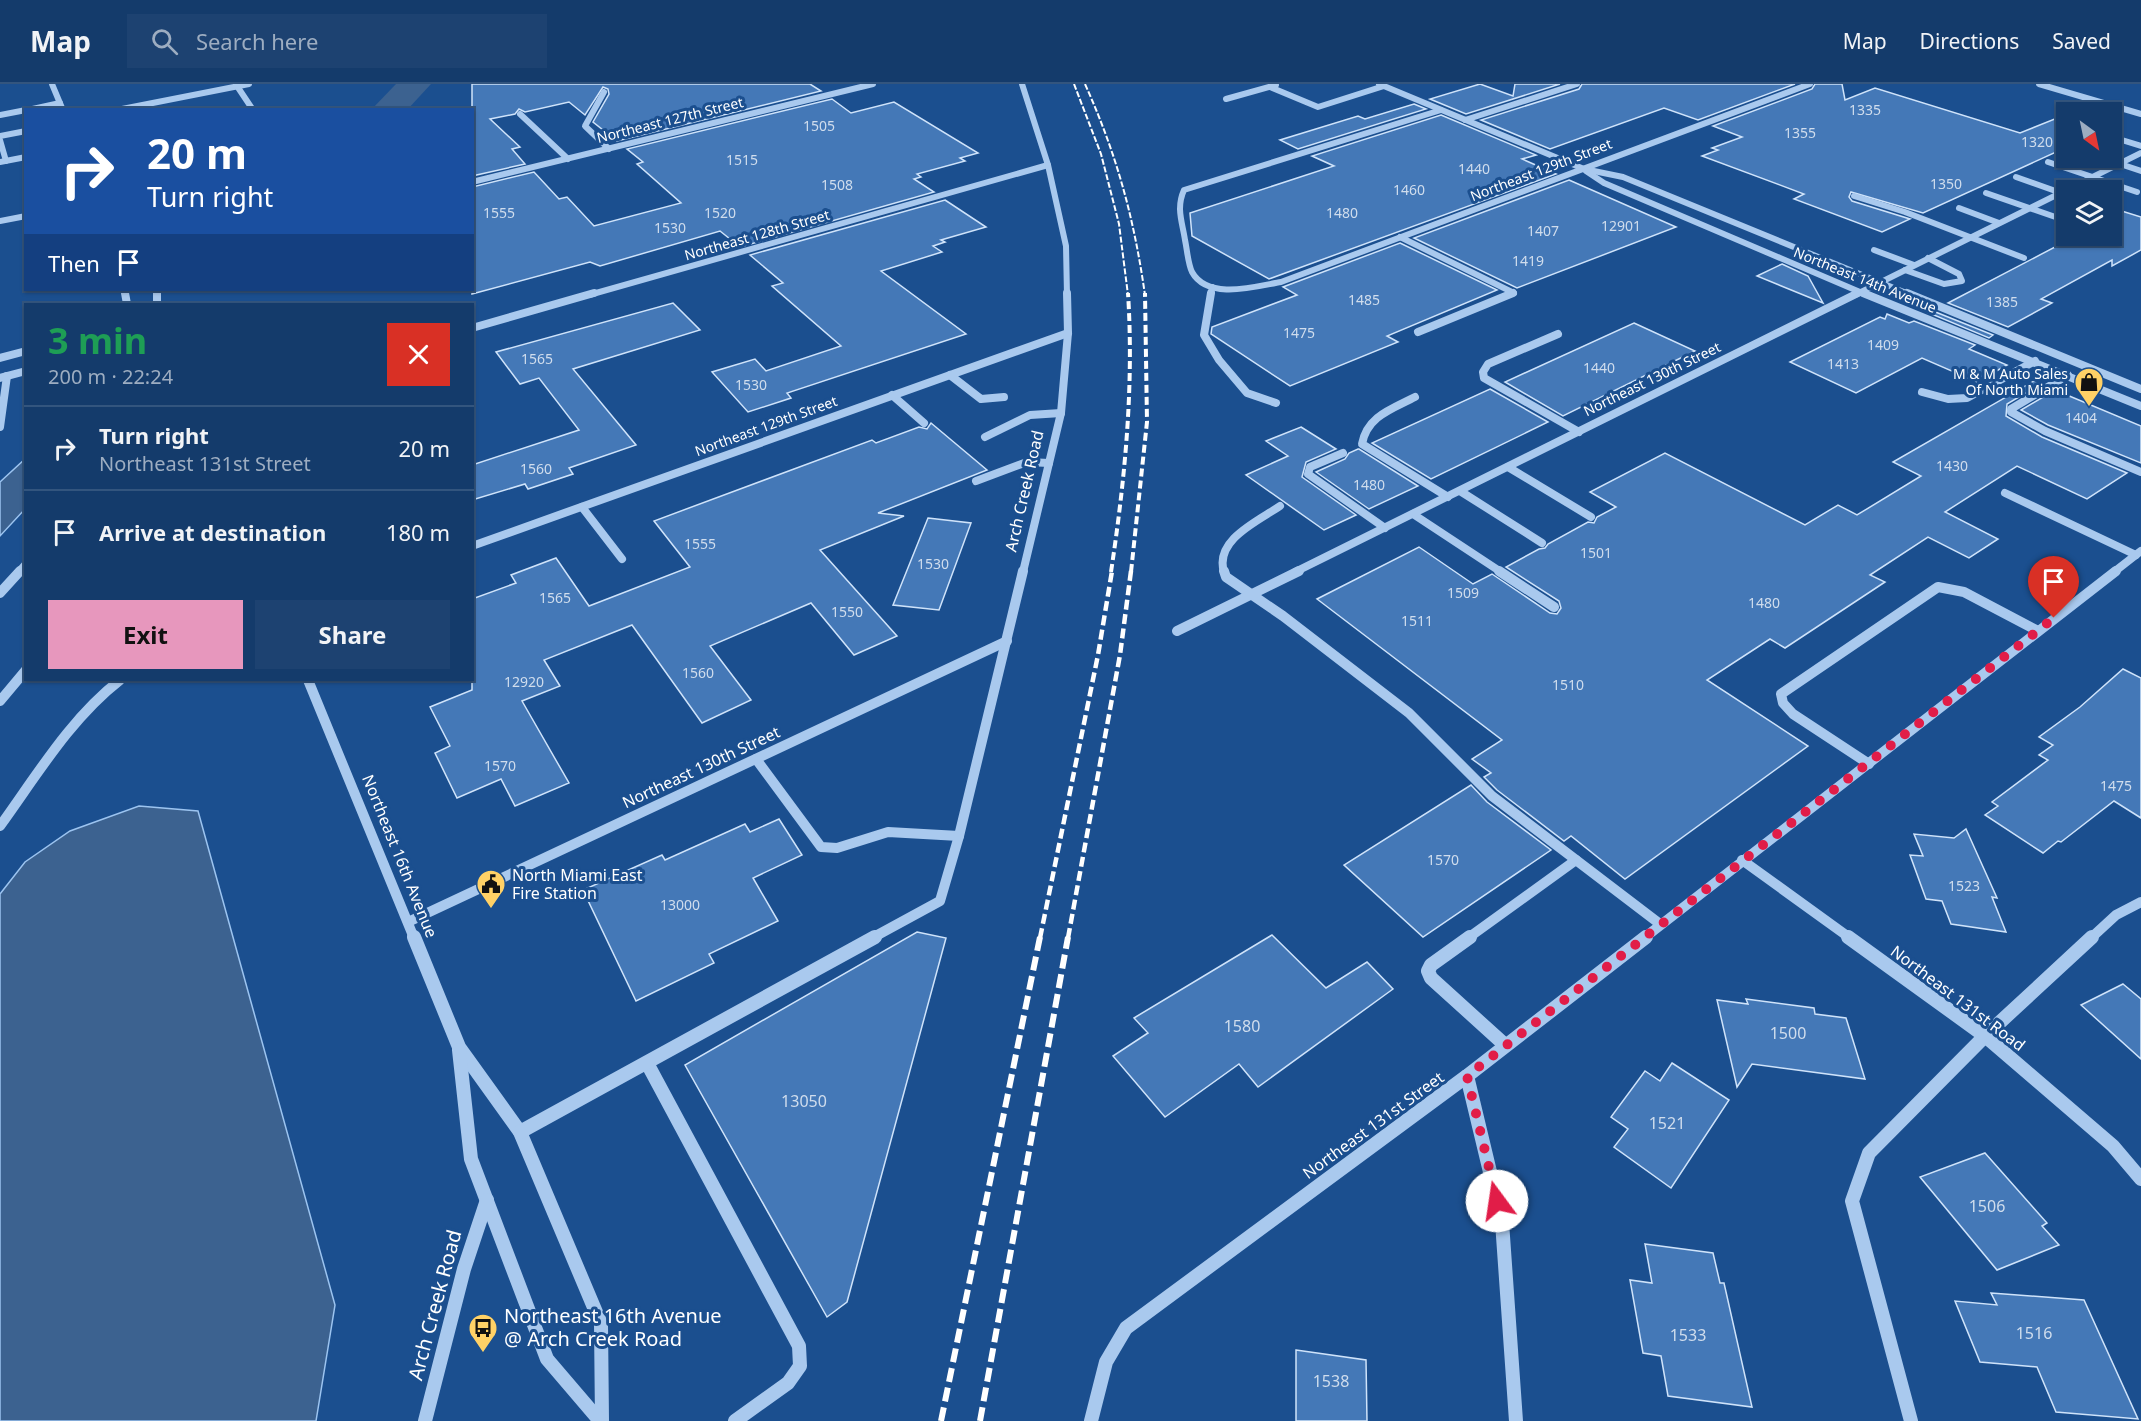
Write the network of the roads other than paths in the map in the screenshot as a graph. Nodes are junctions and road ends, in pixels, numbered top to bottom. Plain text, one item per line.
1 (52, 84) edge
2 (249, 84) edge
3 (873, 84) edge
4 (1022, 84) edge
5 (1279, 84) edge
6 (1577, 84) edge
7 (1810, 84) edge
8 (2038, 84) edge
9 (1382, 85) edge
10 (237, 86) junction
11 (1270, 87) junction
12 (604, 92) dead end
13 (1226, 99) dead end
14 (62, 106) edge
15 (143, 107) edge
16 (44, 108) edge
17 (253, 108) edge
18 (1441, 110) junction
19 (24, 111) edge
20 (520, 114) dead end
21 (2141, 114) edge
22 (0, 115) edge
23 (1465, 120) junction
24 (24, 132) edge
25 (0, 138) edge
26 (2122, 140) edge
27 (2141, 146) edge
28 (609, 149) junction
29 (2141, 153) edge
30 (24, 157) edge
31 (568, 159) junction
32 (3, 161) edge
33 (2048, 162) dead end
34 (2122, 162) edge
35 (1048, 165) junction
36 (2122, 165) edge
37 (2111, 168) edge
38 (1584, 169) junction
39 (2141, 171) edge
40 (2016, 177) dead end
41 (2093, 177) junction
42 (2088, 180) edge
43 (474, 182) edge
44 (2056, 191) edge
45 (2137, 192) dead end
46 (1986, 193) dead end
47 (1854, 196) dead end
48 (2056, 197) edge
49 (1959, 208) dead end
50 (2030, 208) junction
51 (24, 216) edge
52 (2056, 217) edge
53 (0, 221) edge
54 (1999, 223) junction
55 (1400, 237) junction
56 (1970, 238) junction
57 (1874, 250) dead end
58 (1928, 258) junction
59 (2024, 258) dead end
60 (1914, 265) junction
61 (1905, 270) junction
62 (1881, 282) junction
63 (1212, 287) junction
64 (1860, 292) junction
65 (474, 327) edge
66 (1418, 332) dead end
67 (1068, 333) junction
68 (1558, 334) dead end
69 (24, 352) edge
70 (0, 358) edge
71 (2035, 362) junction
72 (24, 372) edge
73 (950, 375) junction
74 (2068, 375) junction
75 (4, 377) edge
76 (2141, 389) edge
77 (1922, 393) dead end
78 (892, 395) junction
79 (1004, 397) dead end
80 (1415, 397) dead end
81 (1276, 404) dead end
82 (2141, 406) edge
83 (0, 408) edge
84 (1061, 413) junction
85 (924, 423) dead end
86 (0, 427) edge
87 (1579, 432) junction
88 (985, 437) dead end
89 (1343, 453) dead end
90 (1049, 463) junction
91 (1508, 467) junction
92 (2141, 472) edge
93 (976, 481) dead end
94 (1460, 491) junction
95 (2005, 493) dead end
96 (1448, 496) junction
97 (1280, 506) dead end
98 (582, 507) junction
99 (1413, 514) junction
100 (1591, 517) dead end
101 (1385, 528) junction
102 (1542, 543) dead end
103 (474, 545) edge
104 (2138, 553) edge
105 (622, 560) dead end
106 (24, 566) edge
107 (0, 593) edge
108 (1253, 594) junction
109 (1554, 607) dead end
110 (1177, 631) dead end
111 (2038, 631) junction
112 (1008, 641) junction
113 (24, 672) edge
114 (118, 681) edge
115 (308, 681) edge
116 (0, 701) edge
117 (756, 759) junction
118 (1869, 764) junction
119 (0, 826) edge
120 (959, 836) junction
121 (1576, 860) junction
122 (1742, 860) junction
123 (2141, 902) edge
124 (408, 922) junction
125 (1660, 924) junction
126 (1985, 1036) junction
127 (1505, 1045) junction
128 (459, 1047) junction
129 (647, 1063) junction
130 (1467, 1076) junction
131 (520, 1132) junction
132 (2141, 1179) edge
133 (487, 1200) junction
134 (425, 1421) edge
135 (601, 1421) edge
136 (735, 1421) edge
137 (1091, 1421) edge
138 (1516, 1421) edge
139 (1911, 1421) edge

1 - 14 street
2 - 10 street
3 - 28 street, Northeast 127th Street
4 - 35 street, Arch Creek Road
5 - 11 street
6 - 23 street
7 - 38 street, Northeast 129th Street
8 - 21 street
9 - 11 street
9 - 18 street, Northeast 14th Avenue
10 - 15 street
10 - 17 street
11 - 13 street
12 - 28 street
14 - 16 street
18 - 23 street, Northeast 14th Avenue
18 - 63 street
19 - 22 street
20 - 31 street
23 - 38 street, Northeast 14th Avenue
24 - 25 street
25 - 32 street
26 - 27 street
28 - 31 street, Northeast 127th Street
29 - 34 street, Northeast 130th Street
30 - 32 street
31 - 43 street, Northeast 127th Street
33 - 41 street
35 - 65 street, Northeast 128th Street
35 - 67 street, Arch Creek Road
36 - 39 street
37 - 41 street, Northeast 130th Street
38 - 55 street, Northeast 129th Street
38 - 62 street, Northeast 14th Avenue
38 - 64 street, Northeast 14th Avenue
40 - 44 street
41 - 42 street, Northeast 130th Street
41 - 45 street
46 - 50 street
47 - 56 street
48 - 50 street, Northeast 130th Street
49 - 54 street
50 - 52 street
50 - 54 street, Northeast 130th Street
51 - 53 street
54 - 56 street, Northeast 130th Street
55 - 63 street, Northeast 129th Street
55 - 66 street
56 - 58 street, Northeast 130th Street
56 - 59 street
57 - 60 street
58 - 60 street, Northeast 130th Street
58 - 61 street
60 - 61 street, Northeast 130th Street
61 - 62 street, Northeast 130th Street
62 - 64 street, Northeast 130th Street
62 - 76 street, Northeast 14th Avenue
63 - 81 street
64 - 71 street, Northeast 14th Avenue
64 - 87 street, Northeast 130th Street
67 - 73 street, Northeast 129th Street
67 - 84 street, Arch Creek Road
68 - 87 street
69 - 70 street
71 - 74 street, Northeast 14th Avenue
71 - 77 street
72 - 75 street
73 - 78 street, Northeast 129th Street
73 - 79 street
74 - 82 street, Northeast 14th Avenue
74 - 92 street
75 - 83 street
78 - 85 street
78 - 98 street, Northeast 129th Street
80 - 96 street
83 - 86 street
84 - 88 street
84 - 90 street, Arch Creek Road
87 - 91 street, Northeast 130th Street
89 - 101 street
90 - 93 street
90 - 112 street, Arch Creek Road
91 - 94 street, Northeast 130th Street
91 - 100 street
94 - 96 street, Northeast 130th Street
94 - 102 street
95 - 104 street
96 - 99 street, Northeast 130th Street
97 - 108 street
98 - 103 street, Northeast 129th Street
98 - 105 street
99 - 101 street, Northeast 130th Street
99 - 109 street
101 - 108 street, Northeast 130th Street
104 - 111 street, Northeast 131st Street
106 - 107 street
108 - 110 street, Northeast 130th Street
108 - 121 street
111 - 118 street, Northeast 131st Street
111 - 118 street
112 - 117 street, Northeast 130th Street
112 - 120 street, Arch Creek Road
113 - 116 street
114 - 119 street
115 - 124 street, Northeast 16th Avenue
117 - 120 street
117 - 124 street, Northeast 130th Street
118 - 122 street, Northeast 131st Street
120 - 129 street, Arch Creek Road
121 - 125 street
121 - 127 street
122 - 125 street, Northeast 131st Street
122 - 126 street, Northeast 131st Road
123 - 126 street
124 - 128 street, Northeast 16th Avenue
125 - 127 street, Northeast 131st Street
126 - 132 street, Northeast 131st Road
126 - 139 street
127 - 130 street, Northeast 131st Street
128 - 131 street, Northeast 16th Avenue
128 - 133 street, Northeast 16th Avenue
129 - 131 street
129 - 136 street
130 - 137 street, Northeast 131st Street
130 - 138 street
131 - 135 street, Northeast 16th Avenue
133 - 134 street, Arch Creek Road
133 - 135 street, Northeast 16th Avenue

